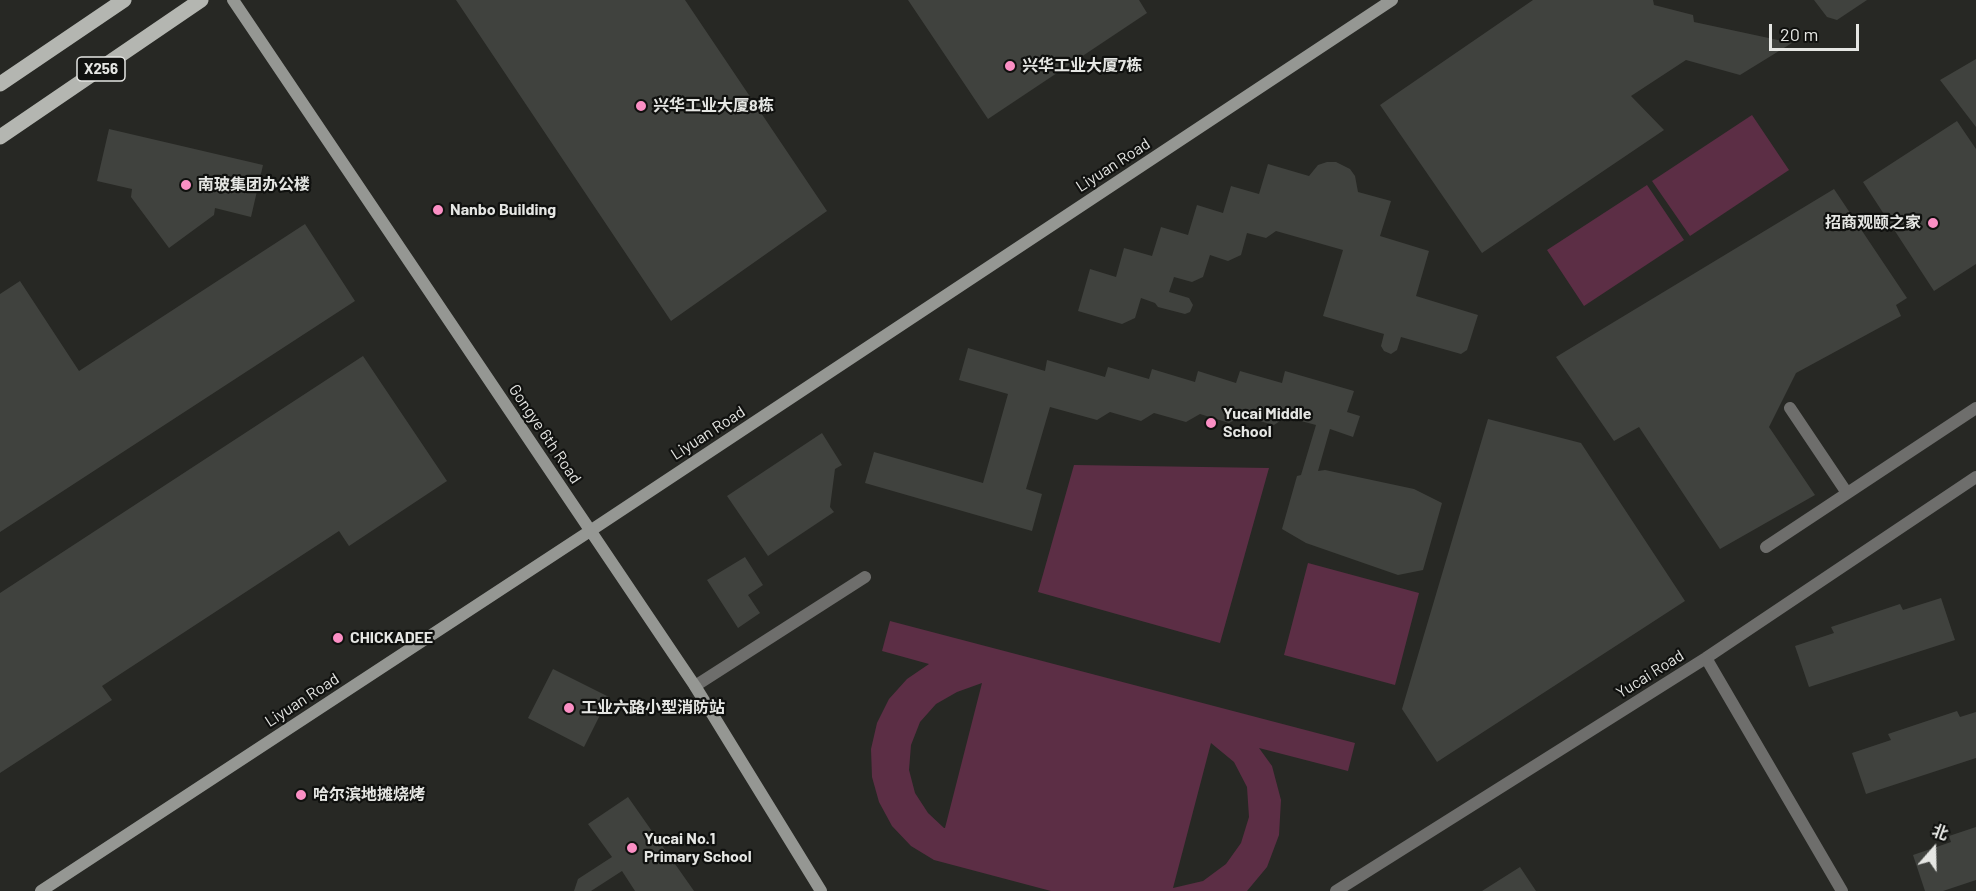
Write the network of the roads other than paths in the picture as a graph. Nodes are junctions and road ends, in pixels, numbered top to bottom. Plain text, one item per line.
1 (124, 0) edge
2 (201, 0) edge
3 (233, 0) edge
4 (1392, 0) edge
5 (0, 84) edge
6 (0, 137) edge
7 (1976, 407) edge
8 (1790, 408) dead end
9 (1976, 477) edge
10 (1847, 493) junction
11 (590, 531) junction
12 (1766, 547) dead end
13 (865, 577) dead end
14 (1706, 658) junction
15 (695, 686) junction
16 (41, 891) edge
17 (821, 891) edge
18 (1336, 891) edge
19 (1842, 891) edge

1 - 5 main road, X256
2 - 6 main road, X256
3 - 11 street, Gongye 6th Road
4 - 11 street, Liyuan Road
7 - 10 street
8 - 10 street
9 - 14 street, Yucai Road
10 - 12 street
11 - 15 street, Gongye 6th Road
11 - 16 street, Liyuan Road
13 - 15 street
14 - 18 street, Yucai Road
14 - 19 street
15 - 17 street, Gongye 6th Road

